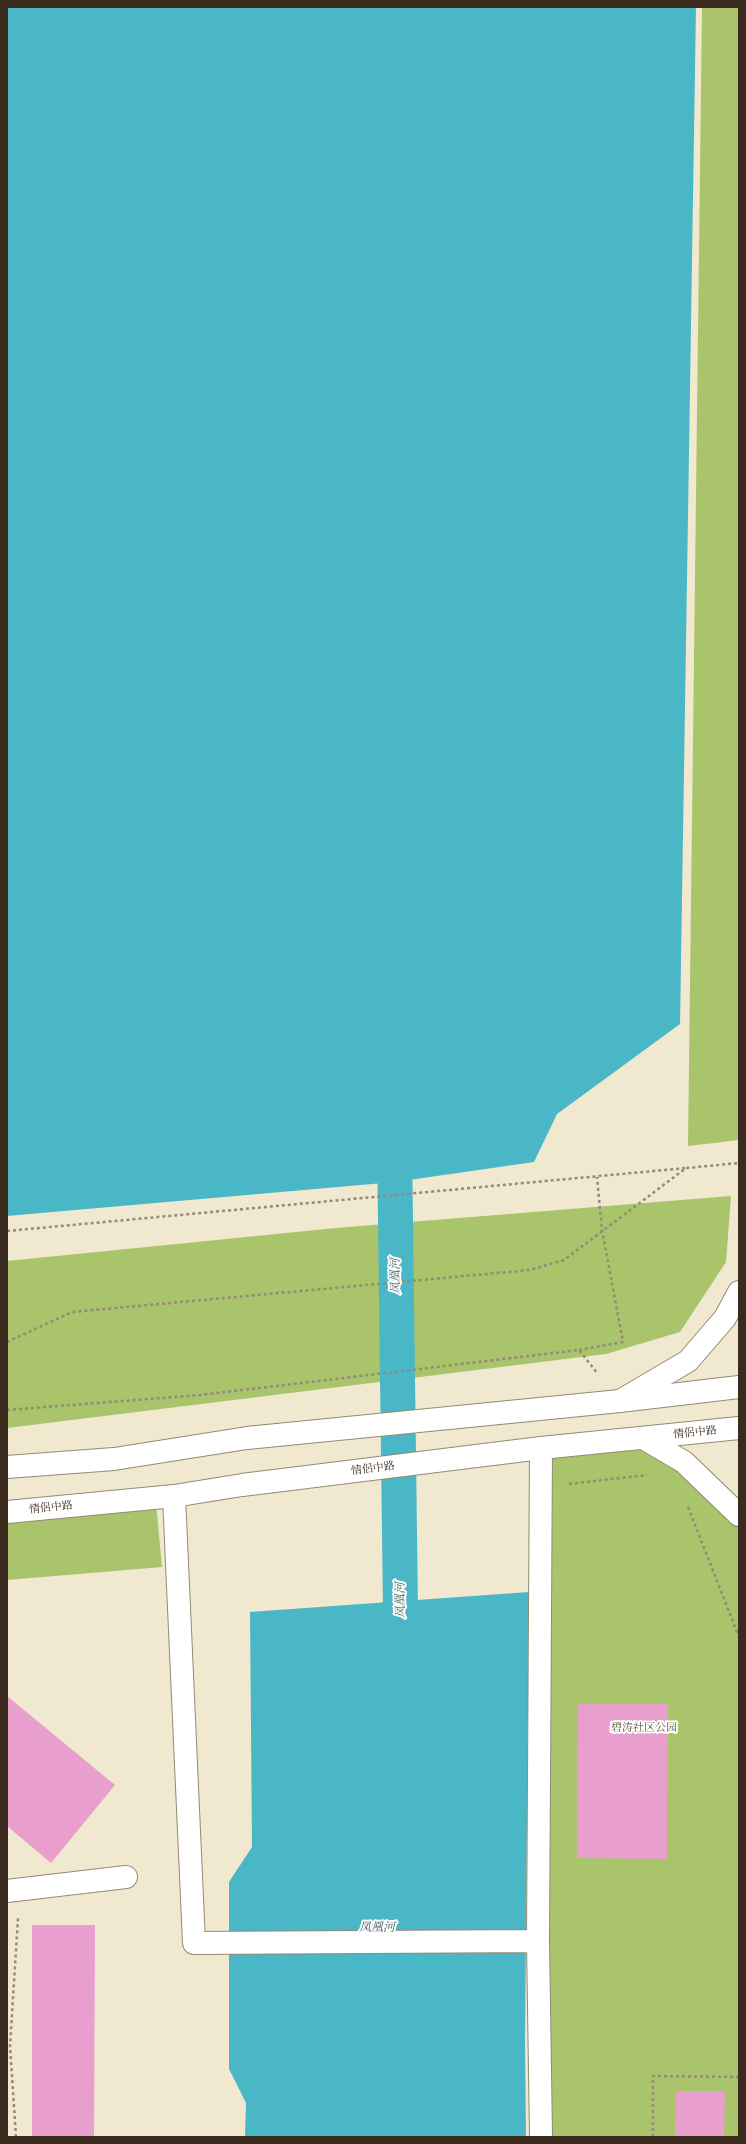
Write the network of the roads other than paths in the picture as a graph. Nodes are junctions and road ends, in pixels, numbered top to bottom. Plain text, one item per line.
1 (739, 1292) edge
2 (739, 1387) edge
3 (620, 1401) junction
4 (739, 1428) edge
5 (643, 1438) junction
6 (541, 1448) junction
7 (7, 1467) edge
8 (174, 1496) junction
9 (7, 1512) edge
10 (739, 1515) edge
11 (126, 1877) dead end
12 (14, 1890) edge
13 (538, 1942) junction
14 (541, 2137) edge

1 - 3 main road
2 - 3 main road
3 - 7 main road
4 - 5 main road, 情侶中路
5 - 6 main road, 情侶中路
5 - 10 main road
6 - 8 main road, 情侶中路
6 - 13 main road
8 - 9 main road, 情侶中路
8 - 13 main road
11 - 12 main road
13 - 14 main road

